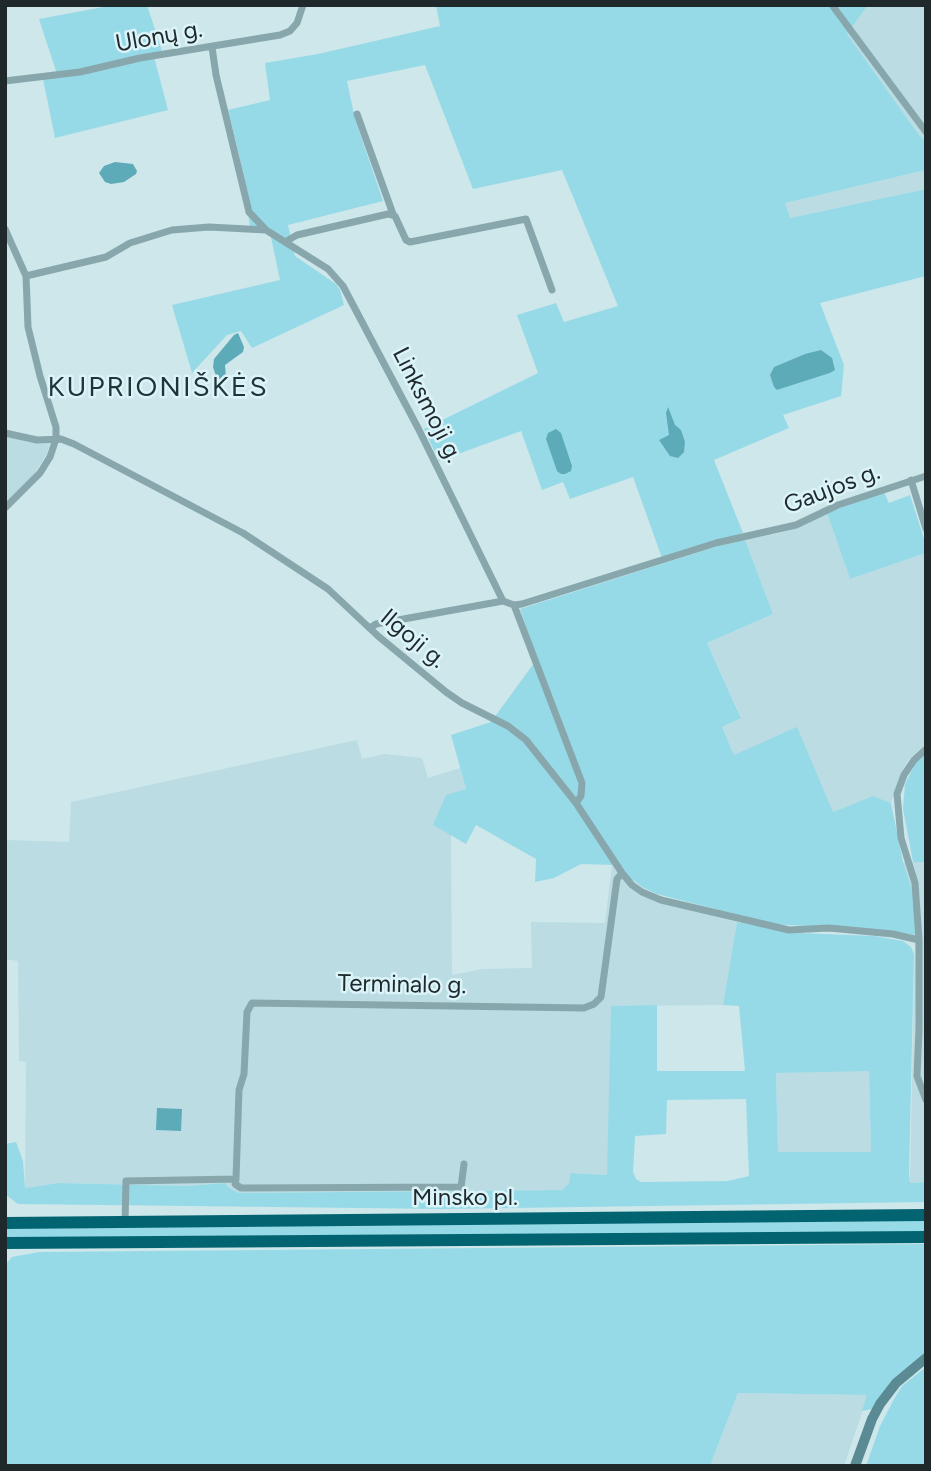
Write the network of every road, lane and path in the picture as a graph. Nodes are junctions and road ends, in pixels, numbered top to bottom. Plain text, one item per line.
1 (303, 5) edge
2 (832, 5) edge
3 (212, 47) junction
4 (5, 81) edge
5 (357, 114) dead end
6 (926, 132) edge
7 (249, 212) junction
8 (393, 214) junction
9 (5, 229) edge
10 (234, 229) junction
11 (266, 230) junction
12 (285, 242) junction
13 (26, 276) junction
14 (552, 290) dead end
15 (5, 433) edge
16 (56, 439) junction
17 (926, 476) edge
18 (911, 480) junction
19 (5, 508) edge
20 (926, 529) edge
21 (503, 601) junction
22 (514, 605) junction
23 (370, 628) junction
24 (926, 749) edge
25 (576, 803) junction
26 (622, 873) junction
27 (919, 940) junction
28 (926, 1100) edge
29 (464, 1164) dead end
30 (236, 1179) junction
31 (926, 1215) edge
32 (125, 1222) junction
33 (5, 1223) edge
34 (926, 1237) edge
35 (5, 1243) edge
36 (926, 1357) edge
37 (855, 1466) edge

1 - 3 street, Ulonų g.
2 - 6 street
3 - 4 street, Ulonų g.
3 - 7 street, Linksmoji g.
5 - 8 street
7 - 10 street
7 - 11 street, Linksmoji g.
8 - 12 street
8 - 14 street
9 - 13 street
10 - 11 street
10 - 13 street
11 - 12 street, Linksmoji g.
12 - 21 street, Linksmoji g.
13 - 16 street
15 - 16 street, Ilgoji g.
16 - 19 street
16 - 23 street, Ilgoji g.
17 - 18 street, Gaujos g.
18 - 20 street
18 - 22 street, Gaujos g.
21 - 22 street
21 - 23 street
22 - 25 street
23 - 25 street, Ilgoji g.
24 - 27 street
25 - 26 street, Ilgoji g.
26 - 27 street, Ilgoji g.
26 - 30 street, Terminalo g.
27 - 28 street
29 - 30 street
30 - 32 street
31 - 32 highway, Minsko pl.
32 - 33 highway, Minsko pl.
34 - 35 highway, Minsko pl.
36 - 37 street

